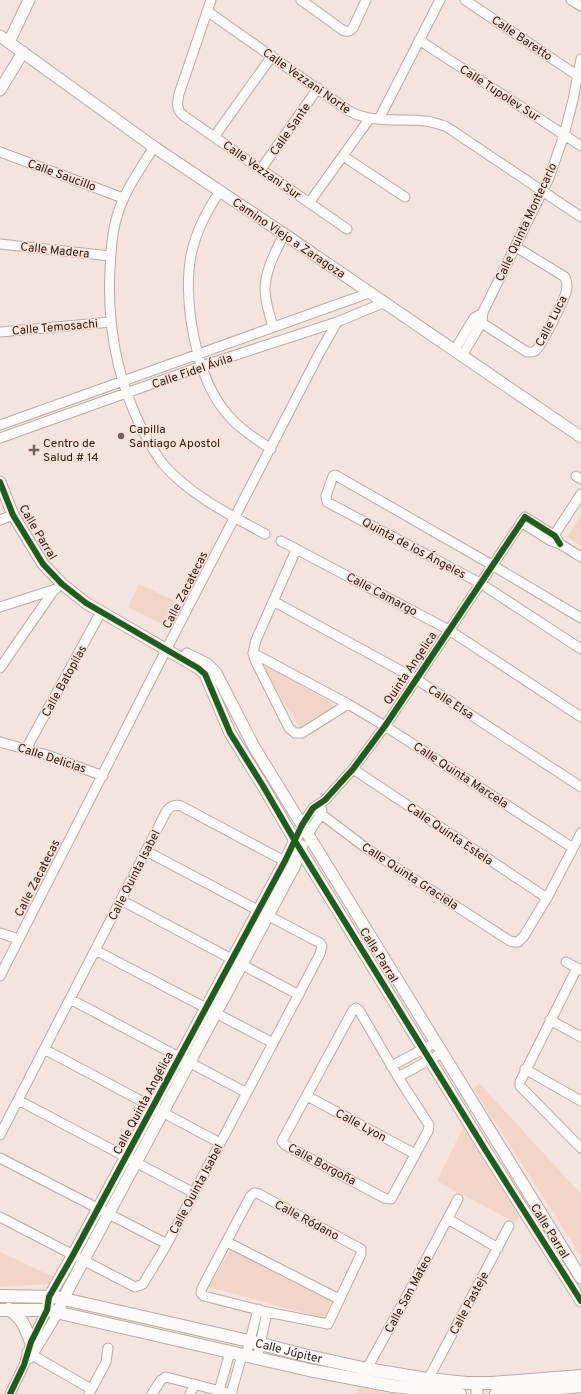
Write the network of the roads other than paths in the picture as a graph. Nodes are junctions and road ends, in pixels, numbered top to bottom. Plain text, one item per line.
1 (29, 0) edge
2 (211, 0) edge
3 (301, 0) edge
4 (366, 0) edge
5 (440, 0) edge
6 (465, 0) edge
7 (571, 0) edge
8 (581, 6) edge
9 (207, 11) junction
10 (4, 39) edge
11 (419, 40) junction
12 (22, 52) junction
13 (272, 56) junction
14 (581, 59) edge
15 (578, 76) junction
16 (318, 88) junction
17 (0, 90) edge
18 (370, 118) junction
19 (379, 119) junction
20 (564, 134) junction
21 (214, 137) junction
22 (581, 146) edge
23 (154, 147) junction
24 (0, 152) edge
25 (343, 156) junction
26 (261, 169) junction
27 (220, 191) junction
28 (542, 192) junction
29 (405, 196) dead end
30 (123, 198) junction
31 (309, 203) junction
32 (581, 217) edge
33 (347, 229) dead end
34 (284, 234) junction
35 (0, 244) edge
36 (516, 247) junction
37 (110, 256) junction
38 (369, 293) junction
39 (383, 303) junction
40 (478, 320) junction
41 (111, 322) junction
42 (337, 322) junction
43 (273, 326) junction
44 (0, 332) edge
45 (458, 353) junction
46 (198, 355) junction
47 (202, 366) junction
48 (123, 380) junction
49 (127, 394) junction
50 (0, 425) edge
51 (581, 437) edge
52 (0, 438) edge
53 (271, 449) junction
54 (0, 482) edge
55 (581, 494) edge
56 (13, 515) junction
57 (234, 517) junction
58 (0, 520) edge
59 (265, 534) dead end
60 (553, 539) junction
61 (281, 541) dead end
62 (296, 550) junction
63 (581, 557) edge
64 (492, 565) junction
65 (480, 583) junction
66 (58, 587) junction
67 (273, 601) junction
68 (0, 607) edge
69 (101, 612) junction
70 (581, 618) edge
71 (449, 630) junction
72 (167, 647) junction
73 (581, 648) edge
74 (254, 654) junction
75 (0, 668) edge
76 (416, 679) junction
77 (348, 704) junction
78 (581, 717) edge
79 (385, 726) junction
80 (0, 742) edge
81 (26, 749) junction
82 (353, 769) junction
83 (102, 776) junction
84 (581, 787) edge
85 (325, 800) junction
86 (313, 808) junction
87 (321, 814) junction
88 (305, 829) junction
89 (581, 832) edge
90 (298, 845) junction
91 (573, 848) junction
92 (146, 851) junction
93 (289, 864) junction
94 (547, 898) junction
95 (121, 900) junction
96 (263, 913) junction
97 (0, 934) edge
98 (18, 939) junction
99 (95, 950) junction
100 (237, 962) junction
101 (566, 962) dead end
102 (579, 969) edge
103 (0, 976) edge
104 (299, 995) junction
105 (70, 999) junction
106 (211, 1011) junction
107 (550, 1020) junction
108 (581, 1037) edge
109 (273, 1043) junction
110 (435, 1043) junction
111 (44, 1049) junction
112 (424, 1049) junction
113 (442, 1053) junction
114 (430, 1059) junction
115 (185, 1060) junction
116 (391, 1066) junction
117 (525, 1069) junction
118 (398, 1077) junction
119 (247, 1093) junction
120 (307, 1096) junction
121 (18, 1100) junction
122 (581, 1101) edge
123 (158, 1110) junction
124 (0, 1135) edge
125 (220, 1143) junction
126 (581, 1148) edge
127 (415, 1154) junction
128 (0, 1158) edge
129 (126, 1158) junction
130 (136, 1163) junction
131 (194, 1194) junction
132 (458, 1199) dead end
133 (98, 1209) junction
134 (109, 1214) junction
135 (0, 1218) edge
136 (448, 1220) junction
137 (509, 1226) dead end
138 (227, 1242) junction
139 (167, 1244) junction
140 (498, 1248) junction
141 (74, 1255) junction
142 (84, 1261) junction
143 (581, 1278) edge
144 (0, 1296) edge
145 (50, 1296) junction
146 (63, 1299) junction
147 (339, 1299) junction
148 (581, 1301) edge
149 (5, 1309) edge
150 (258, 1309) junction
151 (52, 1312) junction
152 (268, 1312) junction
153 (255, 1343) junction
154 (108, 1348) dead end
155 (30, 1350) junction
156 (230, 1352) junction
157 (248, 1356) junction
158 (367, 1369) junction
159 (581, 1376) edge
160 (427, 1379) junction
161 (360, 1380) junction
162 (195, 1384) junction
163 (581, 1386) edge
164 (472, 1389) edge
165 (420, 1390) junction
166 (219, 1391) junction
167 (90, 1392) edge
168 (10, 1394) edge
169 (152, 1394) edge
170 (190, 1394) edge
171 (231, 1394) edge
172 (460, 1394) edge
173 (496, 1394) edge

1 - 10 street
2 - 9 street
3 - 4 street
5 - 11 street
6 - 15 street, Calle Baretto
7 - 8 street
9 - 13 street, Calle Vezzani Norte
9 - 21 street, Calle Vezzani Sur
10 - 12 street, Camino Viejo a Zaragoza
11 - 19 street
11 - 20 street, Calle Tupolev Sur
12 - 17 street
12 - 23 street, Camino Viejo a Zaragoza
13 - 16 street, Calle Vezzani Norte
13 - 21 street
14 - 15 street, Calle Quinta Montecarlo
15 - 20 street, Calle Quinta Montecarlo
16 - 18 street, Calle Vezzani Norte
16 - 26 street, Calle Sante
18 - 19 street, Calle Vezzani Norte
18 - 25 street
19 - 28 street, Calle Vezzani Norte
20 - 22 street, Calle Tupolev Sur
20 - 28 street, Calle Quinta Montecarlo
21 - 26 street, Calle Vezzani Sur
23 - 27 street, Camino Viejo a Zaragoza
23 - 30 street
24 - 30 street, Calle Saucillo
25 - 29 street
25 - 31 street
26 - 31 street, Calle Vezzani Sur
27 - 34 street, Camino Viejo a Zaragoza
27 - 46 street
28 - 32 street, Calle Vezzani Norte
28 - 36 street, Calle Quinta Montecarlo
30 - 37 street
31 - 33 street, Calle Vezzani Sur
34 - 38 street, Camino Viejo a Zaragoza
34 - 43 street
35 - 37 street, Calle Madera
36 - 40 street, Calle Quinta Montecarlo
36 - 40 street, Calle Luca
37 - 41 street
38 - 39 street, Camino Viejo a Zaragoza
38 - 43 street, Calle Fidel Ávila
39 - 42 street, Calle Fidel Ávila
39 - 45 street, Camino Viejo a Zaragoza
40 - 45 street, Calle Quinta Montecarlo
41 - 44 street, Calle Temosachi
41 - 48 street
42 - 47 street, Calle Fidel Ávila
42 - 53 street, Calle Zacatecas
43 - 46 street, Calle Fidel Ávila
45 - 51 street, Camino Viejo a Zaragoza
46 - 47 street
46 - 48 street, Calle Fidel Ávila
47 - 49 street, Calle Fidel Ávila
47 - 53 street
48 - 49 street
48 - 50 street, Calle Fidel Ávila
49 - 52 street, Calle Fidel Ávila
49 - 57 street
53 - 57 street, Calle Zacatecas
54 - 56 street, Calle Parral
55 - 60 street
56 - 58 street
56 - 66 street, Calle Parral
57 - 59 street
57 - 72 street, Calle Zacatecas
60 - 63 street
60 - 64 street, Quinta Angelica
61 - 62 street, Calle Camargo
62 - 67 street
62 - 71 street, Calle Camargo
64 - 65 street, Quinta Angelica
64 - 65 street, Quinta de los Ángeles
64 - 70 street, Quinta de los Ángeles
65 - 71 street, Quinta Angelica
65 - 73 street, Quinta de los Ángeles
66 - 68 street
66 - 69 street, Calle Parral
66 - 75 street
67 - 74 street
67 - 76 street, Calle Elsa
69 - 72 street, Calle Parral
69 - 81 street, Calle Batopilas
71 - 76 street, Quinta Angelica
71 - 78 street, Calle Camargo
72 - 83 street, Calle Zacatecas
72 - 88 street, Calle Parral
72 - 90 street, Calle Parral
74 - 77 street, Calle Quinta Marcela
74 - 77 street
76 - 79 street, Quinta Angelica
76 - 84 street, Calle Elsa
77 - 79 street, Calle Quinta Marcela
79 - 82 street, Quinta Angelica
79 - 91 street, Calle Quinta Marcela
80 - 81 street, Calle Delicias
81 - 83 street, Calle Delicias
82 - 85 street, Quinta Angelica
82 - 94 street, Calle Quinta Estela
83 - 98 street, Calle Zacatecas
85 - 86 street, Quinta Angelica
85 - 87 street, Quinta Angelica
86 - 87 street, Calle Quinta Graciela
86 - 88 street, Quinta Angelica
87 - 88 street, Quinta Angelica
87 - 94 street, Calle Quinta Graciela
88 - 90 street, Calle Quinta Angélica
88 - 110 street, Calle Parral
89 - 91 street
90 - 93 street, Calle Quinta Angélica
90 - 112 street, Calle Parral
91 - 94 street
92 - 93 street, Calle Quinta Isabel
92 - 95 street, Calle Quinta Isabel
92 - 96 street
93 - 96 street, Calle Quinta Angélica
95 - 99 street, Calle Quinta Isabel
95 - 100 street
96 - 100 street, Calle Quinta Angélica
96 - 104 street, Calle Quinta Isabel
97 - 98 street
98 - 103 street, Calle Zacatecas
99 - 105 street, Calle Quinta Isabel
99 - 106 street
100 - 104 street
100 - 106 street, Calle Quinta Angélica
101 - 102 street
102 - 107 street
104 - 109 street, Calle Quinta Isabel
105 - 111 street, Calle Quinta Isabel
105 - 115 street
106 - 109 street
106 - 115 street, Calle Quinta Angélica
107 - 108 street
107 - 117 street
109 - 119 street, Calle Quinta Isabel
110 - 112 street
110 - 113 street, Calle Parral
111 - 121 street, Calle Quinta Isabel
111 - 123 street
112 - 114 street, Calle Parral
112 - 116 street
113 - 114 street
113 - 143 street, Calle Parral
114 - 118 street
114 - 148 street, Calle Parral
115 - 119 street
115 - 123 street, Calle Quinta Angélica
116 - 118 street, Calle Borgoña
116 - 120 street, Calle Borgoña
117 - 122 street
117 - 126 street
118 - 127 street, Calle Borgoña
119 - 125 street, Calle Quinta Isabel
120 - 127 street, Calle Lyon
120 - 127 street, Calle Borgoña
121 - 124 street, Calle Quinta Isabel
121 - 129 street
123 - 125 street
123 - 129 street, Calle Quinta Angélica
123 - 130 street, Calle Quinta Angélica
125 - 131 street, Calle Quinta Isabel
128 - 133 street
129 - 130 street
129 - 133 street, Calle Quinta Angélica
130 - 131 street
130 - 134 street, Calle Quinta Angélica
131 - 139 street, Calle Quinta Isabel
132 - 136 street, Calle San Mateo
133 - 134 street
133 - 141 street, Calle Quinta Angélica
134 - 139 street
134 - 142 street, Calle Quinta Angélica
135 - 141 street, Calle Quinta Isabel
136 - 140 street
136 - 158 street, Calle San Mateo
137 - 140 street, Calle Pasteje
138 - 147 street
138 - 147 street, Calle Ródano
138 - 150 street, Calle Ródano
139 - 142 street, Calle Quinta Isabel
140 - 160 street, Calle Pasteje
141 - 142 street, Calle Quinta Isabel
141 - 145 street, Calle Quinta Angélica
142 - 146 street, Calle Quinta Angélica
144 - 145 main road, Calle Júpiter
145 - 146 main road, Calle Júpiter
145 - 151 street, Calle Quinta Angélica
146 - 151 street, Calle Quinta Angélica
146 - 153 main road, Calle Júpiter
147 - 152 street, Calle Ródano
149 - 151 main road, Calle Júpiter
149 - 155 main road
150 - 152 street, Calle Ródano
150 - 153 street
151 - 155 street, Calle Quinta Angélica
151 - 155 street, Calle Quinta Angélica
151 - 156 main road, Calle Júpiter
152 - 153 street
153 - 157 street
153 - 158 main road, Calle Júpiter
154 - 167 street
155 - 167 street
155 - 168 street, Calle Quinta Angélica
156 - 157 main road, Calle Júpiter
156 - 166 street
157 - 161 main road, Calle Júpiter
157 - 171 street
158 - 160 main road, Calle Júpiter
158 - 161 street, Calle San Mateo
159 - 164 main road, Calle Júpiter
160 - 164 main road, Calle Júpiter
160 - 165 street, Calle Pasteje
161 - 165 main road, Calle Júpiter
162 - 166 street
162 - 169 street
162 - 170 street
163 - 173 main road
165 - 172 main road, Calle Júpiter
166 - 171 street

